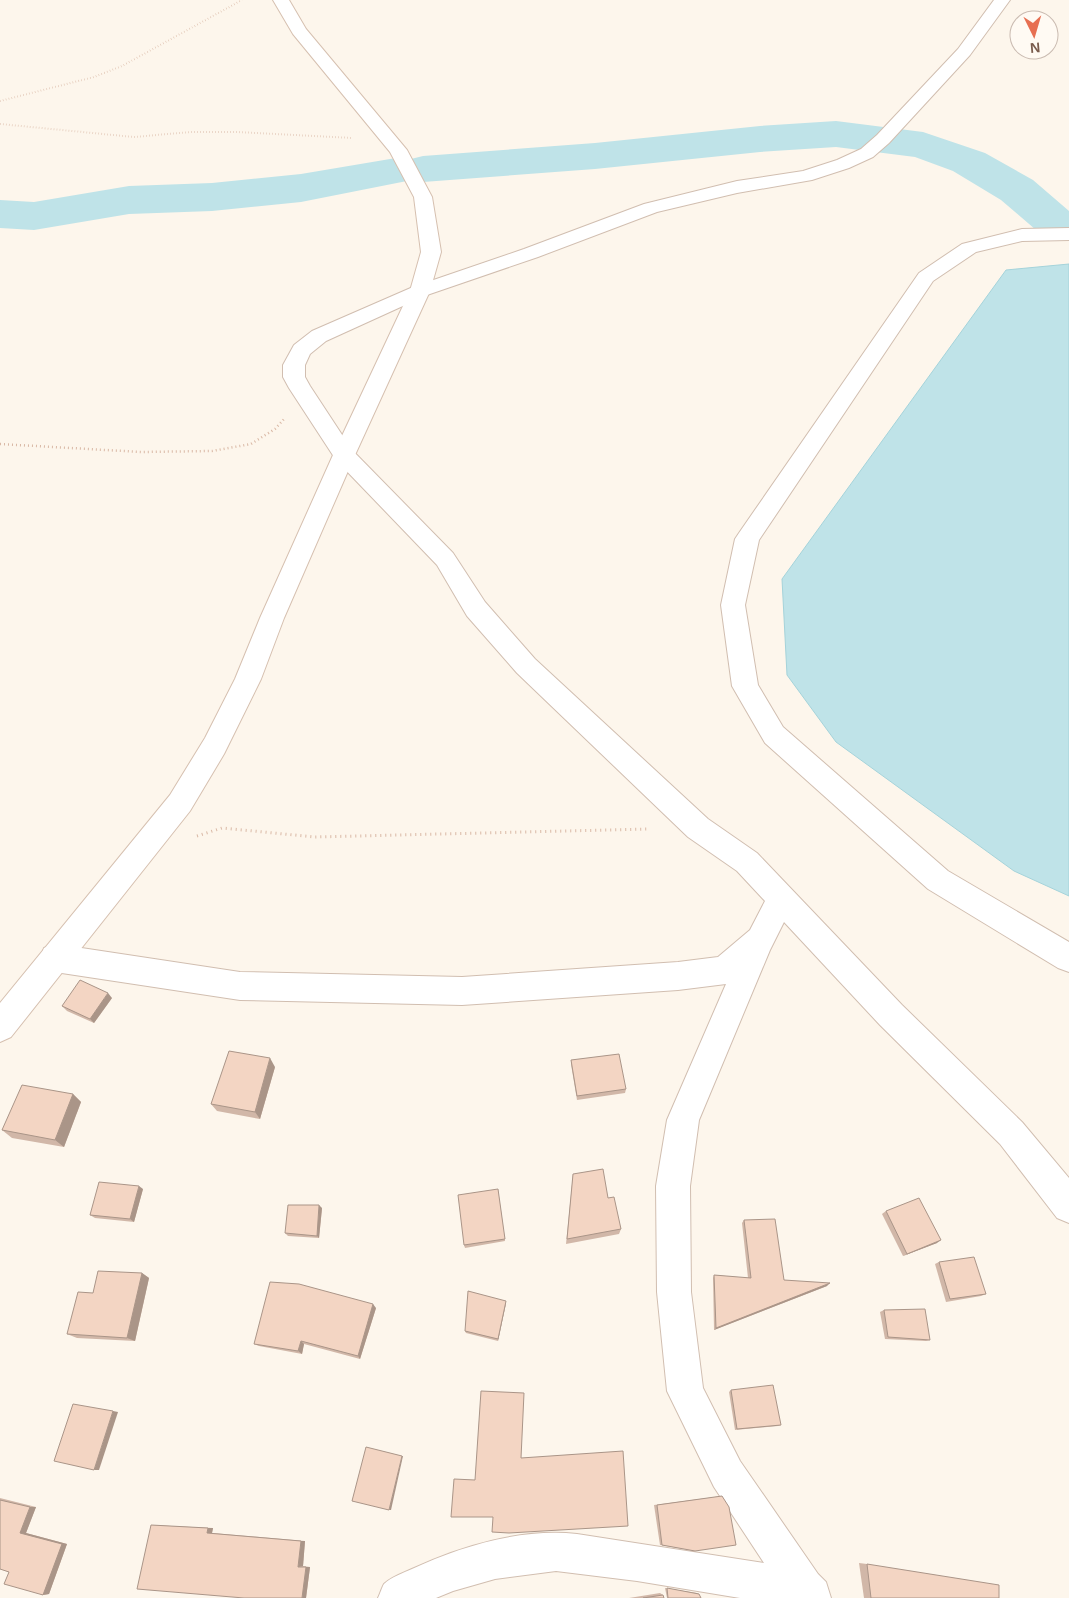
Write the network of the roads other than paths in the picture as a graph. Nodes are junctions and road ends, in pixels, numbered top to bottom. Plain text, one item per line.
1 (282, 0) edge
2 (1002, 0) edge
3 (1069, 234) edge
4 (420, 291) junction
5 (344, 455) junction
6 (782, 897) junction
7 (760, 940) junction
8 (55, 958) junction
9 (1069, 958) edge
10 (0, 1027) edge
11 (1063, 1192) edge
12 (809, 1593) edge
13 (398, 1598) edge

1 - 4 street
2 - 4 street
3 - 9 street
4 - 5 street
4 - 5 street
5 - 6 street
5 - 8 street
6 - 7 street
6 - 11 street
7 - 8 street
7 - 12 street
8 - 10 street
12 - 13 street

